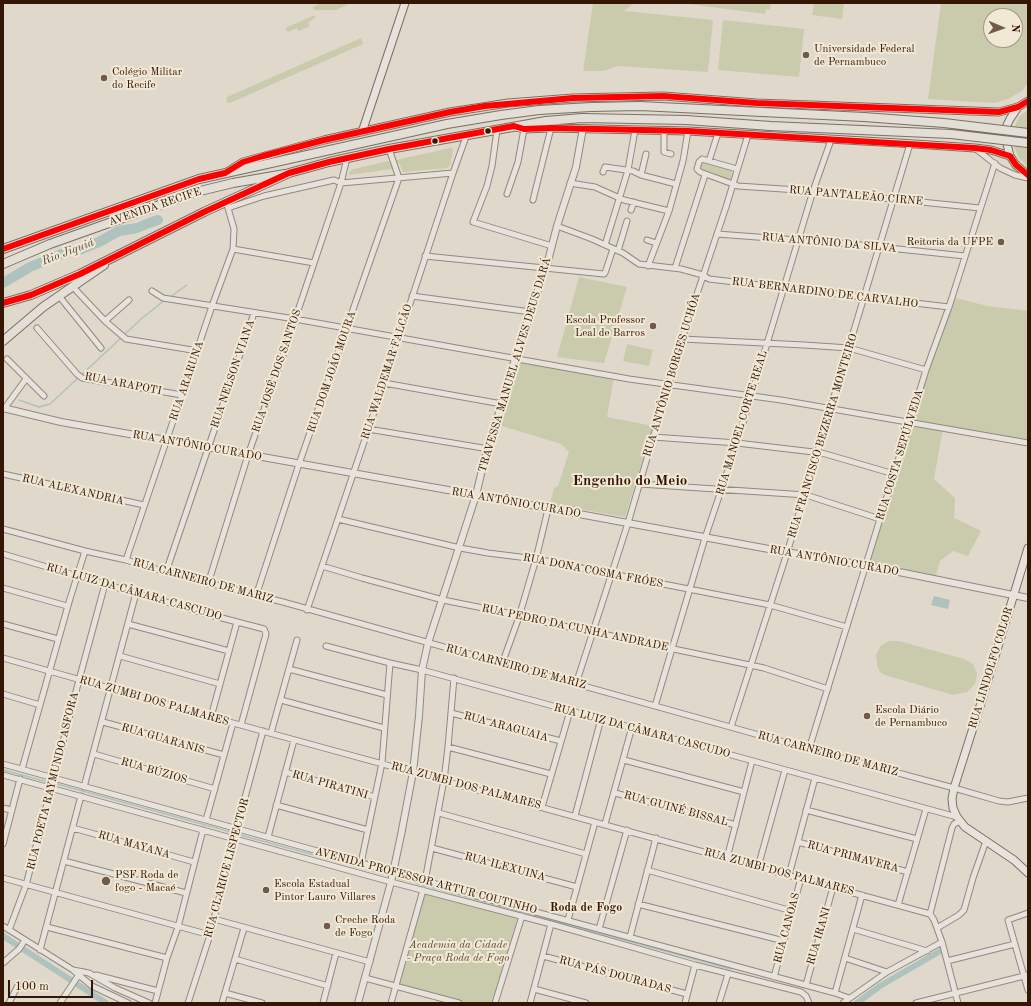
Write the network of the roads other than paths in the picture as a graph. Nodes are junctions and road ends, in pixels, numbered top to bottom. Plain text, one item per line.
1 (405, 3) edge
2 (1028, 101) edge
3 (1018, 108) junction
4 (514, 126) junction
5 (552, 128) junction
6 (583, 128) junction
7 (524, 129) junction
8 (497, 130) junction
9 (634, 130) junction
10 (664, 130) junction
11 (688, 131) junction
12 (362, 132) junction
13 (1028, 133) edge
14 (467, 134) junction
15 (718, 134) junction
16 (748, 135) junction
17 (831, 140) junction
18 (1028, 143) edge
19 (910, 144) junction
20 (975, 148) junction
21 (389, 149) junction
22 (646, 154) dead end
23 (671, 154) dead end
24 (1010, 156) junction
25 (347, 158) junction
26 (709, 161) junction
27 (995, 163) junction
28 (737, 169) junction
29 (628, 170) junction
30 (603, 172) dead end
31 (225, 173) junction
32 (289, 173) junction
33 (452, 173) junction
34 (641, 175) junction
35 (706, 175) junction
36 (1028, 176) edge
37 (399, 178) junction
38 (341, 183) junction
39 (570, 183) junction
40 (676, 184) junction
41 (733, 184) junction
42 (813, 191) junction
43 (507, 194) dead end
44 (619, 198) junction
45 (533, 200) dead end
46 (894, 200) junction
47 (634, 202) junction
48 (227, 204) junction
49 (980, 208) junction
50 (631, 210) dead end
51 (669, 211) junction
52 (627, 221) dead end
53 (557, 226) junction
54 (717, 234) junction
55 (647, 240) dead end
56 (798, 240) junction
57 (656, 243) junction
58 (605, 245) junction
59 (552, 246) junction
60 (880, 247) junction
61 (233, 249) junction
62 (4, 250) edge
63 (615, 250) junction
64 (425, 256) junction
65 (965, 256) junction
66 (115, 257) junction
67 (314, 263) junction
68 (3, 264) edge
69 (648, 266) junction
70 (675, 268) junction
71 (545, 269) junction
72 (703, 275) junction
73 (73, 286) junction
74 (784, 289) junction
75 (152, 291) dead end
76 (59, 296) junction
77 (412, 296) junction
78 (865, 297) junction
79 (129, 300) dead end
80 (3, 303) edge
81 (212, 306) junction
82 (949, 307) junction
83 (531, 312) junction
84 (254, 313) junction
85 (295, 319) junction
86 (104, 321) junction
87 (37, 328) dead end
88 (347, 329) junction
89 (398, 338) junction
90 (682, 339) junction
91 (3, 341) edge
92 (767, 343) junction
93 (101, 348) dead end
94 (850, 348) junction
95 (198, 351) junction
96 (7, 359) dead end
97 (515, 359) junction
98 (926, 370) junction
99 (26, 379) junction
100 (384, 383) junction
101 (668, 384) junction
102 (182, 395) junction
103 (44, 396) dead end
104 (750, 396) junction
105 (502, 404) junction
106 (4, 409) edge
107 (830, 409) junction
108 (911, 423) junction
109 (368, 429) junction
110 (654, 437) junction
111 (167, 440) junction
112 (737, 443) junction
113 (1028, 444) edge
114 (208, 448) junction
115 (489, 449) junction
116 (818, 453) junction
117 (248, 455) junction
118 (299, 464) junction
119 (3, 474) edge
120 (353, 474) junction
121 (894, 474) junction
122 (640, 484) junction
123 (721, 490) junction
124 (476, 495) junction
125 (804, 495) junction
126 (144, 505) junction
127 (548, 509) junction
128 (338, 519) junction
129 (880, 519) junction
130 (628, 523) junction
131 (3, 528) edge
132 (705, 538) junction
133 (460, 548) junction
134 (1028, 548) edge
135 (85, 551) junction
136 (787, 553) junction
137 (3, 554) edge
138 (536, 559) junction
139 (126, 560) junction
140 (322, 566) junction
141 (866, 566) junction
142 (166, 572) junction
143 (611, 575) junction
144 (76, 576) junction
145 (105, 584) junction
146 (208, 584) junction
147 (3, 588) edge
148 (690, 590) junction
149 (136, 593) junction
150 (1013, 595) junction
151 (256, 596) junction
152 (1028, 598) edge
153 (443, 600) junction
154 (770, 605) junction
155 (67, 606) junction
156 (307, 610) junction
157 (519, 617) junction
158 (237, 622) junction
159 (3, 624) edge
160 (128, 624) junction
161 (847, 627) junction
162 (594, 632) junction
163 (58, 638) junction
164 (297, 640) dead end
165 (428, 643) junction
166 (326, 646) dead end
167 (672, 649) junction
168 (229, 652) junction
169 (120, 656) junction
170 (3, 658) edge
171 (390, 663) junction
172 (502, 664) junction
173 (750, 665) junction
174 (289, 669) junction
175 (422, 670) junction
176 (50, 671) junction
177 (454, 678) junction
178 (79, 680) junction
179 (220, 684) junction
180 (576, 684) junction
181 (111, 689) junction
182 (828, 689) junction
183 (3, 694) edge
184 (387, 695) junction
185 (281, 700) junction
186 (40, 705) junction
187 (655, 706) junction
188 (570, 711) junction
189 (451, 713) junction
190 (211, 717) junction
191 (601, 719) junction
192 (103, 722) junction
193 (233, 723) junction
194 (241, 725) junction
195 (632, 727) junction
196 (732, 727) junction
197 (384, 728) junction
198 (263, 731) junction
199 (271, 733) junction
200 (294, 740) junction
201 (561, 742) junction
202 (448, 747) junction
203 (809, 749) junction
204 (94, 754) junction
205 (224, 755) junction
206 (624, 760) junction
207 (752, 761) junction
208 (382, 763) junction
209 (3, 764) edge
210 (22, 769) junction
211 (785, 770) junction
212 (285, 772) junction
213 (412, 772) junction
214 (551, 774) junction
215 (3, 775) edge
216 (54, 778) junction
217 (815, 778) junction
218 (20, 780) junction
219 (444, 780) junction
220 (51, 787) junction
221 (84, 787) junction
222 (954, 788) junction
223 (215, 789) junction
224 (744, 792) junction
225 (615, 793) junction
226 (82, 796) junction
227 (375, 797) junction
228 (1028, 798) edge
229 (276, 805) junction
230 (542, 807) junction
231 (3, 808) edge
232 (926, 809) junction
233 (11, 810) junction
234 (806, 810) junction
235 (439, 813) junction
236 (575, 816) junction
237 (958, 819) junction
238 (206, 820) junction
239 (595, 822) junction
240 (605, 824) junction
241 (736, 825) junction
242 (73, 828) junction
243 (237, 829) junction
244 (203, 830) junction
245 (368, 830) junction
246 (627, 830) junction
247 (268, 837) junction
248 (234, 838) junction
249 (656, 838) junction
250 (917, 839) junction
251 (986, 841) junction
252 (798, 842) junction
253 (3, 844) edge
254 (432, 848) junction
255 (586, 854) junction
256 (727, 858) junction
257 (64, 861) junction
258 (194, 862) junction
259 (361, 863) junction
260 (758, 866) junction
261 (647, 870) junction
262 (393, 871) junction
263 (908, 872) junction
264 (1028, 873) edge
265 (789, 875) junction
266 (3, 878) edge
267 (801, 878) junction
268 (425, 881) junction
269 (391, 882) junction
270 (26, 885) junction
271 (577, 887) junction
272 (833, 887) junction
273 (423, 890) junction
274 (55, 893) junction
275 (186, 893) junction
276 (862, 895) junction
277 (638, 904) junction
278 (898, 905) junction
279 (792, 911) junction
280 (930, 914) junction
281 (1028, 914) edge
282 (522, 916) junction
283 (214, 919) junction
284 (568, 920) junction
285 (550, 924) junction
286 (3, 926) edge
287 (47, 927) junction
288 (178, 927) junction
289 (244, 928) junction
290 (937, 928) junction
291 (599, 929) junction
292 (853, 929) junction
293 (9, 930) junction
294 (210, 936) junction
295 (630, 937) junction
296 (25, 940) junction
297 (784, 941) junction
298 (942, 942) junction
299 (1015, 944) junction
300 (40, 950) junction
301 (927, 951) junction
302 (336, 953) junction
303 (543, 956) junction
304 (167, 958) junction
305 (845, 958) junction
306 (235, 959) junction
307 (947, 961) junction
308 (370, 962) junction
309 (3, 963) edge
310 (695, 965) junction
311 (73, 970) junction
312 (887, 972) junction
313 (89, 973) junction
314 (728, 974) junction
315 (1026, 975) edge
316 (774, 977) junction
317 (77, 978) junction
318 (365, 978) junction
319 (18, 985) dead end
320 (806, 985) junction
321 (328, 986) junction
322 (396, 987) junction
323 (534, 989) junction
324 (1028, 990) edge
325 (158, 991) junction
326 (225, 993) junction
327 (835, 993) junction
328 (956, 993) junction
329 (687, 994) junction
330 (849, 998) junction
331 (9, 1003) edge
332 (60, 1003) edge
333 (128, 1003) edge
334 (149, 1003) edge
335 (155, 1003) edge
336 (188, 1003) edge
337 (222, 1003) edge
338 (262, 1003) edge
339 (323, 1003) edge
340 (358, 1003) edge
341 (391, 1003) edge
342 (459, 1003) edge
343 (495, 1003) edge
344 (530, 1003) edge
345 (586, 1003) edge
346 (685, 1003) edge
347 (719, 1003) edge
348 (810, 1003) edge
349 (843, 1003) edge
350 (916, 1003) edge
351 (958, 1003) edge

1 - 12 main road
2 - 3 main road
3 - 12 main road
3 - 24 main road
4 - 7 main road
4 - 8 main road
4 - 18 main road, bridge
5 - 6 main road
5 - 7 main road
5 - 45 street
6 - 9 main road
6 - 39 street, TRAVESSA MANUEL ALVES DEUS DARÁ
7 - 43 street
8 - 14 main road
8 - 59 street
9 - 10 main road
9 - 29 street
10 - 11 main road
10 - 23 street
11 - 15 main road
11 - 40 street
12 - 31 main road
13 - 31 main road, bridge
14 - 21 main road
14 - 33 street, RUA WALDEMAR FALCÃO
15 - 16 main road
15 - 26 street
16 - 17 main road
16 - 28 street, RUA ANTÔNIO BORGES UCHÔA
17 - 19 main road
17 - 42 street, RUA MANOEL CORTE REAL
19 - 20 main road
19 - 46 street, RUA FRANCISCO BEZERRA MONTEIRO
20 - 24 main road
20 - 27 street
21 - 25 main road
21 - 37 street
22 - 34 street
24 - 36 main road
25 - 32 main road
25 - 38 street, RUA JOSÉ DOS SANTOS
26 - 28 street
26 - 35 street
27 - 36 street
27 - 49 street, RUA COSTA SEPÚLVEDA
28 - 41 street, RUA ANTÔNIO BORGES UCHÔA
29 - 30 street
29 - 34 street
29 - 44 street
31 - 62 main road
32 - 48 main road
32 - 68 main road, AVENIDA RECIFE
33 - 37 street
33 - 64 street, RUA WALDEMAR FALCÃO
34 - 40 street
35 - 41 street, RUA PANTALEÃO CIRNE
35 - 70 street
37 - 38 street
37 - 88 street, RUA DOM JOÃO MOURA
38 - 48 street
38 - 67 street, RUA JOSÉ DOS SANTOS
39 - 44 street
39 - 53 street, TRAVESSA MANUEL ALVES DEUS DARÁ
40 - 51 street
41 - 42 street, RUA PANTALEÃO CIRNE
41 - 54 street, RUA ANTÔNIO BORGES UCHÔA
42 - 46 street, RUA PANTALEÃO CIRNE
42 - 56 street, RUA MANOEL CORTE REAL
44 - 47 street
44 - 58 street
46 - 49 street, RUA PANTALEÃO CIRNE
46 - 60 street, RUA FRANCISCO BEZERRA MONTEIRO
47 - 50 street
47 - 51 street
48 - 61 street, RUA ARARUNA
48 - 66 main road
49 - 65 street, RUA COSTA SEPÚLVEDA
51 - 57 street
52 - 63 street
53 - 58 street, RUA BERNARDINO DE CARVALHO
53 - 59 street, TRAVESSA MANUEL ALVES DEUS DARÁ
54 - 56 street, RUA ANTÔNIO DA SILVA
54 - 72 street, RUA ANTÔNIO BORGES UCHÔA
55 - 57 street
56 - 60 street, RUA ANTÔNIO DA SILVA
56 - 74 street, RUA MANOEL CORTE REAL
57 - 69 street
58 - 63 street, RUA BERNARDINO DE CARVALHO
59 - 71 street, TRAVESSA MANUEL ALVES DEUS DARÁ
60 - 65 street, RUA ANTÔNIO DA SILVA
60 - 78 street, RUA FRANCISCO BEZERRA MONTEIRO
61 - 67 street
61 - 81 street, RUA ARARUNA
63 - 69 street, RUA BERNARDINO DE CARVALHO
63 - 71 street
64 - 71 street
64 - 77 street, RUA WALDEMAR FALCÃO
65 - 82 street, RUA COSTA SEPÚLVEDA
66 - 73 main road
66 - 80 main road
67 - 85 street, RUA JOSÉ DOS SANTOS
69 - 70 street, RUA BERNARDINO DE CARVALHO
70 - 72 street, RUA BERNARDINO DE CARVALHO
71 - 83 street, TRAVESSA MANUEL ALVES DEUS DARÁ
72 - 74 street, RUA BERNARDINO DE CARVALHO
72 - 90 street, RUA ANTÔNIO BORGES UCHÔA
73 - 76 main road
73 - 86 street
74 - 78 street, RUA BERNARDINO DE CARVALHO
74 - 92 street, RUA MANOEL CORTE REAL
75 - 81 street
76 - 91 main road
76 - 93 street
77 - 83 street
77 - 89 street, RUA WALDEMAR FALCÃO
78 - 82 street, RUA BERNARDINO DE CARVALHO
78 - 94 street, RUA FRANCISCO BEZERRA MONTEIRO
79 - 86 street
81 - 84 street
81 - 95 street, RUA ARARUNA
82 - 98 street, RUA COSTA SEPÚLVEDA
83 - 97 street, TRAVESSA MANUEL ALVES DEUS DARÁ
84 - 85 street
84 - 114 street, RUA NELSON VIANA
85 - 88 street
85 - 117 street, RUA JOSÉ DOS SANTOS
86 - 95 street
87 - 102 street, RUA ARAPOTI
88 - 89 street
88 - 118 street, RUA DOM JOÃO MOURA
89 - 97 street
89 - 100 street, RUA WALDEMAR FALCÃO
90 - 92 street
90 - 101 street, RUA ANTÔNIO BORGES UCHÔA
92 - 94 street
92 - 104 street, RUA MANOEL CORTE REAL
94 - 98 street
94 - 107 street, RUA FRANCISCO BEZERRA MONTEIRO
95 - 102 street, RUA ARARUNA
96 - 99 street
97 - 101 street
97 - 105 street, TRAVESSA MANUEL ALVES DEUS DARÁ
98 - 108 street, RUA COSTA SEPÚLVEDA
99 - 103 street
99 - 106 street
100 - 105 street
100 - 109 street, RUA WALDEMAR FALCÃO
101 - 104 street
101 - 110 street, RUA ANTÔNIO BORGES UCHÔA
102 - 111 street, RUA ARARUNA
104 - 107 street
104 - 112 street, RUA MANOEL CORTE REAL
105 - 115 street, TRAVESSA MANUEL ALVES DEUS DARÁ
106 - 111 street, RUA ANTÔNIO CURADO
107 - 108 street
107 - 116 street, RUA FRANCISCO BEZERRA MONTEIRO
108 - 113 street
108 - 121 street, RUA COSTA SEPÚLVEDA
109 - 115 street
109 - 120 street, RUA WALDEMAR FALCÃO
110 - 112 street
110 - 122 street, RUA ANTÔNIO BORGES UCHÔA
111 - 114 street, RUA ANTÔNIO CURADO
111 - 126 street, RUA ARARUNA
112 - 116 street
112 - 123 street, RUA MANOEL CORTE REAL
114 - 117 street, RUA ANTÔNIO CURADO
114 - 142 street, RUA NELSON VIANA
115 - 124 street, TRAVESSA MANUEL ALVES DEUS DARÁ
116 - 121 street
116 - 125 street, RUA FRANCISCO BEZERRA MONTEIRO
117 - 118 street, RUA ANTÔNIO CURADO
117 - 146 street, RUA JOSÉ DOS SANTOS
118 - 120 street, RUA ANTÔNIO CURADO
118 - 151 street, RUA DOM JOÃO MOURA
119 - 126 street, RUA ALEXANDRIA
120 - 124 street, RUA ANTÔNIO CURADO
120 - 128 street, RUA WALDEMAR FALCÃO
121 - 129 street, RUA COSTA SEPÚLVEDA
122 - 123 street
122 - 130 street, RUA ANTÔNIO BORGES UCHÔA
123 - 125 street
123 - 132 street, RUA MANOEL CORTE REAL
124 - 127 street, RUA ANTÔNIO CURADO
124 - 133 street, TRAVESSA MANUEL ALVES DEUS DARÁ
125 - 129 street
125 - 136 street, RUA FRANCISCO BEZERRA MONTEIRO
126 - 139 street, RUA ARARUNA
127 - 130 street, RUA ANTÔNIO CURADO
127 - 138 street
128 - 133 street, RUA DONA COSMA FRÓES
128 - 140 street, RUA WALDEMAR FALCÃO
129 - 141 street, RUA COSTA SEPÚLVEDA
130 - 132 street, RUA ANTÔNIO CURADO
130 - 143 street, RUA ANTÔNIO BORGES UCHÔA
131 - 135 street, RUA CARNEIRO DE MARIZ
132 - 136 street, RUA ANTÔNIO CURADO
132 - 148 street, RUA MANOEL CORTE REAL
133 - 138 street, RUA DONA COSMA FRÓES
133 - 153 street, TRAVESSA MANUEL ALVES DEUS DARÁ
134 - 150 main road, RUA LINDOLFO COLOR
135 - 139 street, RUA CARNEIRO DE MARIZ
135 - 144 street
136 - 141 street, RUA ANTÔNIO CURADO
136 - 154 street, RUA FRANCISCO BEZERRA MONTEIRO
137 - 144 street, RUA LUIZ DA CÂMARA CASCUDO
138 - 143 street, RUA DONA COSMA FRÓES
138 - 157 street
139 - 142 street, RUA CARNEIRO DE MARIZ
140 - 153 street, RUA PEDRO DA CUNHA ANDRADE
140 - 156 street, RUA WALDEMAR FALCÃO
141 - 150 street, RUA ANTÔNIO CURADO
141 - 161 street, RUA COSTA SEPÚLVEDA
142 - 146 street, RUA CARNEIRO DE MARIZ
143 - 148 street, RUA DONA COSMA FRÓES
143 - 162 street, RUA ANTÔNIO BORGES UCHÔA
144 - 145 street, RUA LUIZ DA CÂMARA CASCUDO
144 - 155 street
145 - 149 street, RUA LUIZ DA CÂMARA CASCUDO
145 - 178 street, RUA POETA RAYMUNDO ASFORA
146 - 151 street, RUA CARNEIRO DE MARIZ
147 - 155 street
148 - 154 street, RUA DONA COSMA FRÓES
148 - 167 street, RUA MANOEL CORTE REAL
149 - 158 street, RUA LUIZ DA CÂMARA CASCUDO
149 - 160 street
150 - 152 street, RUA ANTÔNIO CURADO
150 - 222 main road, RUA LINDOLFO COLOR
151 - 156 street, RUA CARNEIRO DE MARIZ
153 - 157 street, RUA PEDRO DA CUNHA ANDRADE
153 - 165 street, TRAVESSA MANUEL ALVES DEUS DARÁ
154 - 161 street, RUA DONA COSMA FRÓES
154 - 173 street, RUA FRANCISCO BEZERRA MONTEIRO
155 - 163 street
156 - 165 street, RUA CARNEIRO DE MARIZ
157 - 162 street, RUA PEDRO DA CUNHA ANDRADE
157 - 172 street
158 - 168 street
158 - 194 street, RUA LUIZ DA CÂMARA CASCUDO
159 - 163 street
160 - 168 street
160 - 169 street
161 - 182 street, RUA COSTA SEPÚLVEDA
162 - 167 street, RUA PEDRO DA CUNHA ANDRADE
162 - 180 street, RUA ANTÔNIO BORGES UCHÔA
163 - 176 street
164 - 174 street
165 - 172 street, RUA CARNEIRO DE MARIZ
165 - 175 street, TRAVESSA MANUEL ALVES DEUS DARÁ
166 - 171 street, RUA LUIZ DA CÂMARA CASCUDO
167 - 173 street, RUA PEDRO DA CUNHA ANDRADE
167 - 187 street, RUA MANOEL CORTE REAL
168 - 179 street
169 - 179 street
169 - 181 street
170 - 176 street, RUA ZUMBI DOS PALMARES
171 - 175 street, RUA LUIZ DA CÂMARA CASCUDO
171 - 184 street
172 - 180 street, RUA CARNEIRO DE MARIZ
173 - 182 street, RUA PEDRO DA CUNHA ANDRADE
173 - 196 street, RUA FRANCISCO BEZERRA MONTEIRO
174 - 184 street
174 - 185 street
175 - 177 street, RUA LUIZ DA CÂMARA CASCUDO
175 - 213 street, TRAVESSA MANUEL ALVES DEUS DARÁ
176 - 178 street, RUA ZUMBI DOS PALMARES
176 - 186 street
177 - 188 street, RUA LUIZ DA CÂMARA CASCUDO
177 - 189 street
178 - 181 street, RUA ZUMBI DOS PALMARES
178 - 216 street, RUA POETA RAYMUNDO ASFORA
179 - 190 street
180 - 187 street, RUA CARNEIRO DE MARIZ
181 - 190 street, RUA ZUMBI DOS PALMARES
181 - 192 street
182 - 203 street, RUA COSTA SEPÚLVEDA
183 - 186 street
184 - 197 street
185 - 197 street
185 - 199 street
186 - 210 street
187 - 196 street, RUA CARNEIRO DE MARIZ
188 - 191 street, RUA LUIZ DA CÂMARA CASCUDO
188 - 201 street
189 - 201 street, RUA ARAGUAIA
189 - 202 street
190 - 193 street, RUA ZUMBI DOS PALMARES
191 - 195 street, RUA LUIZ DA CÂMARA CASCUDO
191 - 236 street
192 - 204 street
192 - 205 street, RUA GUARANIS
193 - 194 street, RUA ZUMBI DOS PALMARES
193 - 205 street
194 - 198 street, RUA ZUMBI DOS PALMARES
195 - 206 street
195 - 207 street, RUA LUIZ DA CÂMARA CASCUDO
196 - 203 street, RUA CARNEIRO DE MARIZ
197 - 208 street
198 - 199 street, RUA ZUMBI DOS PALMARES
198 - 243 street, RUA CLARICE LISPECTOR
199 - 200 street, RUA ZUMBI DOS PALMARES
200 - 208 street, RUA ZUMBI DOS PALMARES
200 - 212 street
201 - 214 street
202 - 214 street
202 - 219 street
203 - 222 street, RUA CARNEIRO DE MARIZ
204 - 221 street
204 - 223 street, RUA BÚZIOS
205 - 223 street
206 - 224 street
206 - 225 street
207 - 211 street, RUA LUIZ DA CÂMARA CASCUDO
207 - 224 street
208 - 213 street, RUA ZUMBI DOS PALMARES
208 - 227 street
209 - 210 street, AVENIDA PROFESSOR ARTUR COUTINHO
210 - 216 street, AVENIDA PROFESSOR ARTUR COUTINHO
211 - 217 street, RUA LUIZ DA CÂMARA CASCUDO
211 - 260 street
212 - 227 street, RUA PIRATINI
212 - 229 street
213 - 219 street, RUA ZUMBI DOS PALMARES
213 - 262 street, TRAVESSA MANUEL ALVES DEUS DARÁ
214 - 230 street
215 - 218 street, AVENIDA PROFESSOR ARTUR COUTINHO
216 - 220 street, RUA POETA RAYMUNDO ASFORA
216 - 221 street, AVENIDA PROFESSOR ARTUR COUTINHO
217 - 232 street, RUA LUIZ DA CÂMARA CASCUDO
217 - 234 street
218 - 220 street, AVENIDA PROFESSOR ARTUR COUTINHO
218 - 233 street
219 - 230 street, RUA ZUMBI DOS PALMARES
219 - 235 street
220 - 226 street, AVENIDA PROFESSOR ARTUR COUTINHO
220 - 270 street, RUA POETA RAYMUNDO ASFORA
221 - 238 street, AVENIDA PROFESSOR ARTUR COUTINHO
222 - 228 street, RUA CARNEIRO DE MARIZ
222 - 237 main road, RUA LINDOLFO COLOR
223 - 238 street
224 - 241 street
225 - 240 street
225 - 241 street, RUA GUINÉ BISSAL
226 - 242 street
226 - 244 street, AVENIDA PROFESSOR ARTUR COUTINHO
227 - 245 street
229 - 245 street
229 - 247 street
230 - 236 street, RUA ZUMBI DOS PALMARES
231 - 233 street
232 - 237 street, RUA LUIZ DA CÂMARA CASCUDO
232 - 250 street
233 - 253 street
234 - 250 street
234 - 252 street
235 - 254 street
235 - 255 street
236 - 239 street, RUA ZUMBI DOS PALMARES
237 - 251 main road
237 - 280 street
238 - 243 street, AVENIDA PROFESSOR ARTUR COUTINHO
239 - 240 street, RUA ZUMBI DOS PALMARES
239 - 255 street
240 - 246 street, RUA ZUMBI DOS PALMARES
241 - 256 street
242 - 257 street
242 - 258 street, RUA MAYANA
243 - 247 street, AVENIDA PROFESSOR ARTUR COUTINHO
243 - 248 street, RUA CLARICE LISPECTOR
244 - 248 street, AVENIDA PROFESSOR ARTUR COUTINHO
244 - 258 street
245 - 259 street
246 - 249 street, RUA ZUMBI DOS PALMARES
246 - 291 street
247 - 259 street, AVENIDA PROFESSOR ARTUR COUTINHO
248 - 269 street, AVENIDA PROFESSOR ARTUR COUTINHO
248 - 283 street, RUA CLARICE LISPECTOR
249 - 256 street, RUA ZUMBI DOS PALMARES
249 - 261 street
250 - 263 street
251 - 264 main road
251 - 290 street
252 - 263 street, RUA PRIMAVERA
252 - 265 street
254 - 268 street
254 - 271 street, RUA ILEXUINA
255 - 271 street
256 - 260 street, RUA ZUMBI DOS PALMARES
257 - 274 street
257 - 275 street
258 - 275 street
259 - 262 street, AVENIDA PROFESSOR ARTUR COUTINHO
260 - 265 street, RUA ZUMBI DOS PALMARES
261 - 277 street
261 - 279 street
262 - 268 street, AVENIDA PROFESSOR ARTUR COUTINHO
262 - 269 street, TRAVESSA MANUEL ALVES DEUS DARÁ
263 - 278 street
265 - 267 street, RUA ZUMBI DOS PALMARES
266 - 270 street
267 - 272 street, RUA ZUMBI DOS PALMARES
267 - 279 street, RUA CANOAS
268 - 284 street, AVENIDA PROFESSOR ARTUR COUTINHO
269 - 273 street, AVENIDA PROFESSOR ARTUR COUTINHO
269 - 308 street, TRAVESSA MANUEL ALVES DEUS DARÁ
270 - 274 street
270 - 293 street, RUA POETA RAYMUNDO ASFORA
271 - 284 street
272 - 276 street, RUA ZUMBI DOS PALMARES
272 - 320 street, RUA IRANI
273 - 282 street, AVENIDA PROFESSOR ARTUR COUTINHO
273 - 322 street
274 - 287 street
274 - 288 street
275 - 288 street
276 - 278 street, RUA ZUMBI DOS PALMARES
276 - 292 street
277 - 295 street
277 - 297 street
278 - 280 street, RUA ZUMBI DOS PALMARES
279 - 297 street, RUA CANOAS
280 - 290 street
281 - 299 street
282 - 285 street, AVENIDA PROFESSOR ARTUR COUTINHO
282 - 343 street
283 - 289 street
283 - 294 street, RUA CLARICE LISPECTOR
284 - 291 street, AVENIDA PROFESSOR ARTUR COUTINHO
285 - 303 street
285 - 310 street, AVENIDA PROFESSOR ARTUR COUTINHO
286 - 293 street
287 - 300 street
287 - 304 street
288 - 294 street
288 - 304 street
289 - 302 street
289 - 306 street
290 - 298 street
291 - 295 street, AVENIDA PROFESSOR ARTUR COUTINHO
292 - 301 street
292 - 305 street
293 - 296 street
294 - 336 street, RUA CLARICE LISPECTOR
295 - 316 street, AVENIDA PROFESSOR ARTUR COUTINHO
296 - 300 street
296 - 309 street
297 - 316 street, RUA CANOAS
298 - 301 street
298 - 307 street
299 - 307 street
299 - 315 street
300 - 311 street
301 - 312 street
302 - 308 street
302 - 321 street
303 - 323 street
303 - 329 street, RUA PÁS DOURADAS
304 - 325 street
305 - 312 street
305 - 327 street
306 - 321 street
306 - 326 street
307 - 328 street
308 - 318 street, TRAVESSA MANUEL ALVES DEUS DARÁ
310 - 314 street, AVENIDA PROFESSOR ARTUR COUTINHO
310 - 329 street
311 - 313 street
311 - 317 street
312 - 330 street
313 - 325 street
313 - 334 street
314 - 347 street
314 - 348 street, AVENIDA PROFESSOR ARTUR COUTINHO
315 - 324 street
315 - 328 street
316 - 320 street, AVENIDA PROFESSOR ARTUR COUTINHO
317 - 332 street
317 - 333 street
318 - 322 street
318 - 340 street, TRAVESSA MANUEL ALVES DEUS DARÁ
319 - 331 street
320 - 327 street, AVENIDA PROFESSOR ARTUR COUTINHO
321 - 339 street
322 - 341 street
322 - 342 street
323 - 344 street
323 - 345 street
325 - 335 street
326 - 337 street
326 - 338 street
327 - 330 street, AVENIDA PROFESSOR ARTUR COUTINHO
328 - 350 street
328 - 351 street
329 - 346 street
330 - 349 street

